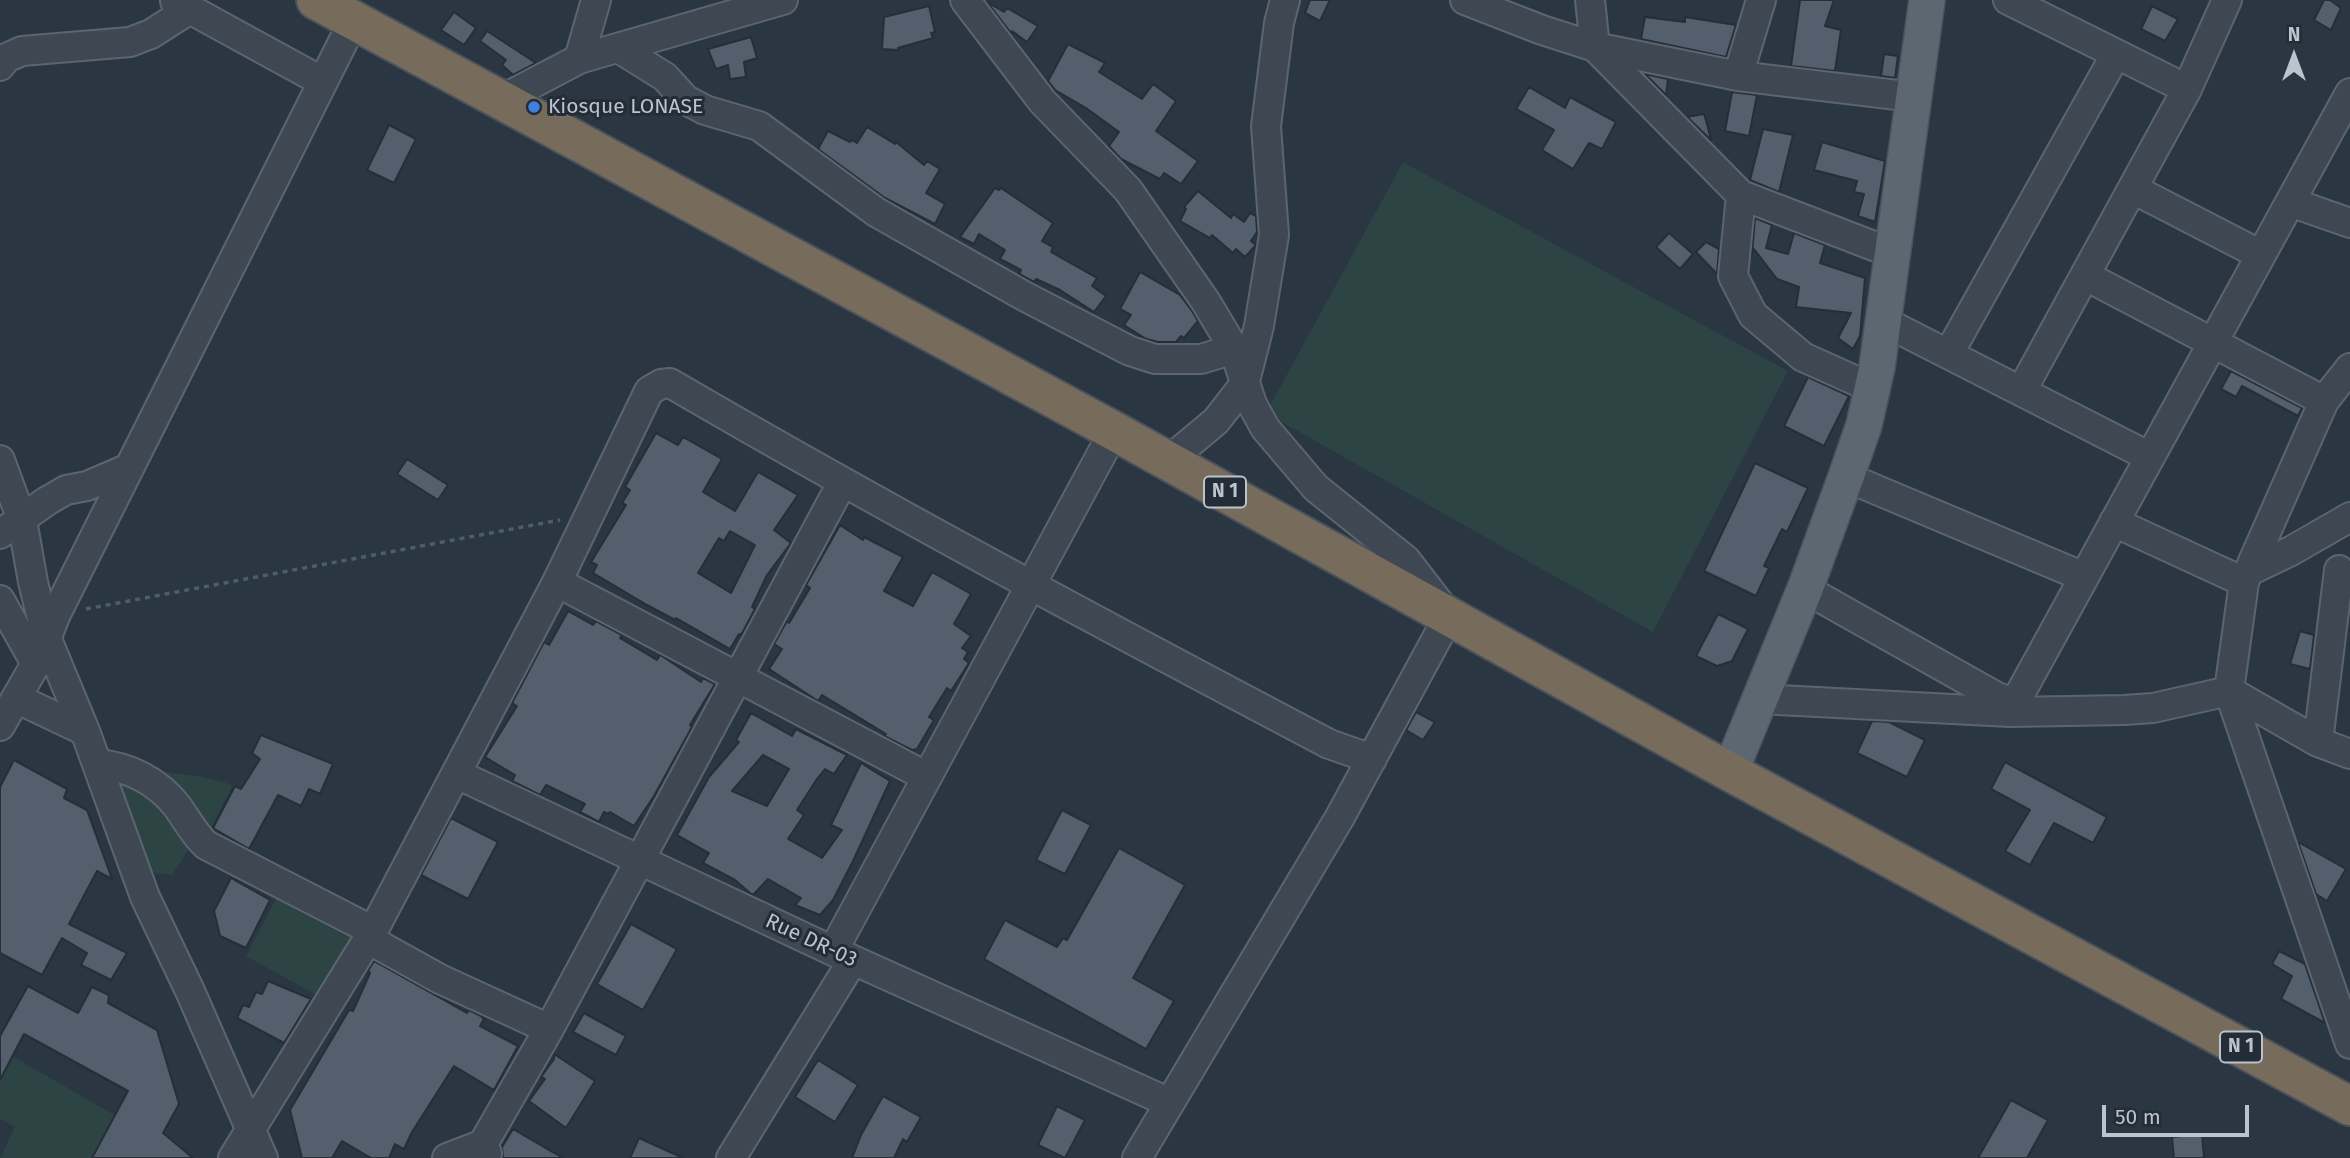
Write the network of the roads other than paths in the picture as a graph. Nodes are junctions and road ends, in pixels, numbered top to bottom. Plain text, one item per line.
1 (316, 0) edge
2 (596, 0) edge
3 (783, 0) edge
4 (965, 0) edge
5 (1286, 0) edge
6 (1465, 0) edge
7 (1590, 0) edge
8 (1761, 0) edge
9 (1927, 0) edge
10 (2008, 0) edge
11 (2227, 0) edge
12 (182, 4) edge
13 (354, 20) junction
14 (1595, 47) junction
15 (620, 49) junction
16 (2116, 54) junction
17 (579, 60) junction
18 (0, 66) edge
19 (1738, 76) junction
20 (323, 82) junction
21 (2187, 89) junction
22 (2350, 93) edge
23 (1914, 97) junction
24 (500, 100) junction
25 (2133, 190) junction
26 (1741, 195) junction
27 (2290, 201) junction
28 (2350, 223) edge
29 (1892, 253) junction
30 (2261, 255) junction
31 (2086, 276) junction
32 (1883, 321) junction
33 (2213, 343) junction
34 (1234, 349) junction
35 (1949, 353) junction
36 (2350, 368) edge
37 (1244, 385) junction
38 (1872, 388) junction
39 (2022, 390) junction
40 (2324, 401) junction
41 (1114, 431) junction
42 (2150, 457) junction
43 (0, 460) edge
44 (1168, 461) junction
45 (129, 468) junction
46 (1846, 477) junction
47 (842, 483) junction
48 (2350, 517) edge
49 (2114, 522) junction
50 (11, 527) edge
51 (2291, 551) junction
52 (2345, 572) edge
53 (2084, 577) junction
54 (2247, 577) junction
55 (557, 582) junction
56 (1030, 586) junction
57 (1805, 589) junction
58 (0, 600) edge
59 (1449, 616) junction
60 (52, 627) junction
61 (36, 664) junction
62 (738, 678) junction
63 (2229, 691) junction
64 (16, 698) junction
65 (1759, 699) junction
66 (2012, 708) junction
67 (0, 726) edge
68 (85, 731) junction
69 (2318, 742) junction
70 (2350, 754) edge
71 (1372, 759) junction
72 (97, 764) junction
73 (1730, 772) junction
74 (457, 774) junction
75 (927, 777) junction
76 (640, 860) junction
77 (370, 935) junction
78 (843, 956) junction
79 (549, 1029) junction
80 (2350, 1044) edge
81 (1168, 1102) junction
82 (2350, 1106) edge
83 (251, 1126) junction
84 (482, 1154) edge
85 (233, 1158) edge
86 (263, 1158) edge
87 (447, 1158) edge
88 (731, 1158) edge
89 (1137, 1158) edge

1 - 13 highway, N 1
2 - 17 street
3 - 15 street
4 - 34 street
5 - 37 street
6 - 14 street
7 - 14 street
8 - 19 street
9 - 23 main road
10 - 16 street
11 - 21 street
12 - 18 street
12 - 20 street
13 - 20 street
13 - 24 highway, N 1
14 - 19 street
14 - 26 street
15 - 17 street
15 - 34 street
16 - 21 street
16 - 35 street
17 - 24 street
19 - 23 street
20 - 45 street
21 - 25 street
22 - 27 street
23 - 29 main road
24 - 41 highway, N 1
25 - 30 street
25 - 31 street
26 - 29 street
26 - 38 street
27 - 28 street
27 - 30 street
29 - 32 main road
30 - 33 street
31 - 33 street
31 - 39 street
32 - 35 street
32 - 38 main road
33 - 40 street
33 - 42 street
34 - 37 street
35 - 39 street
36 - 40 street
37 - 44 street
37 - 59 street
38 - 46 main road
39 - 42 street
40 - 54 street
41 - 44 highway, N 1
41 - 56 street
42 - 49 street
43 - 50 street
44 - 59 highway, N 1
45 - 50 street
45 - 60 street
46 - 53 street
46 - 57 main road
47 - 55 street
47 - 56 street
47 - 62 street
48 - 51 street
49 - 53 street
49 - 54 street
50 - 60 street
51 - 52 street
51 - 54 street
52 - 69 street
53 - 66 street
54 - 63 street
55 - 62 street
55 - 74 street
56 - 71 street
56 - 75 street
57 - 65 main road
57 - 66 street
58 - 61 street
59 - 71 street
59 - 73 highway, N 1
60 - 61 street
60 - 68 street
61 - 64 street
62 - 75 street
62 - 76 street
63 - 66 street
63 - 69 street
63 - 80 street
64 - 67 street
64 - 68 street
65 - 66 street
65 - 73 main road
68 - 72 street
69 - 70 street
71 - 81 street
72 - 77 street
72 - 83 street
73 - 82 highway, N 1
74 - 76 street, Rue DR-03
74 - 77 street
75 - 78 street
76 - 78 street, Rue DR-03
76 - 79 street
77 - 79 street
77 - 83 street
78 - 81 street, Rue DR-03
78 - 88 street
79 - 84 street
81 - 89 street
83 - 85 street
83 - 86 street
84 - 87 street

